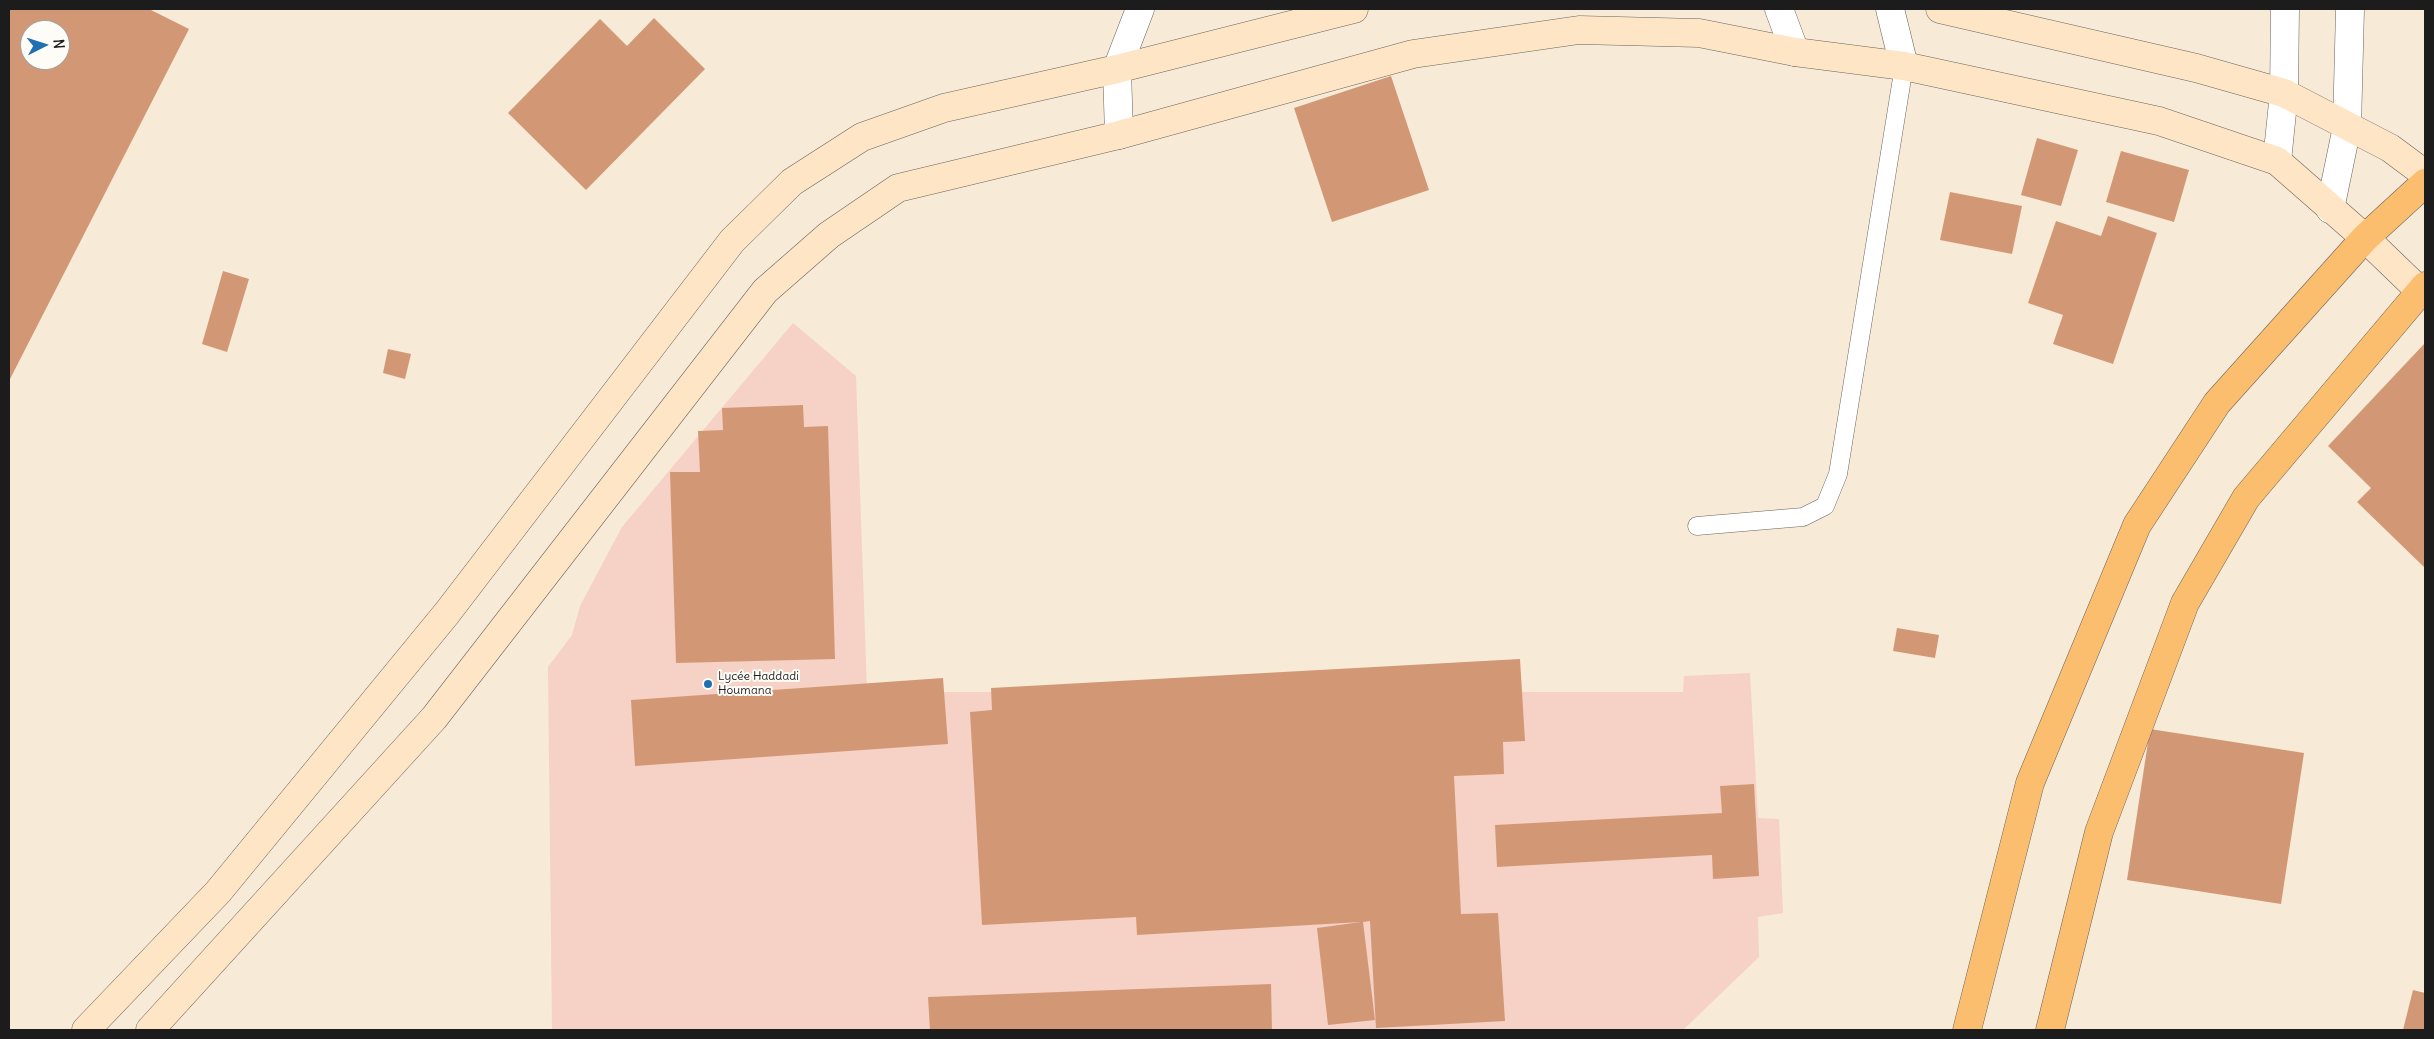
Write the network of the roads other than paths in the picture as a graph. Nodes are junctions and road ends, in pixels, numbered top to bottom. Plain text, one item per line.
1 (1140, 9) edge
2 (1354, 9) edge
3 (1779, 9) edge
4 (1890, 9) edge
5 (1940, 9) edge
6 (2285, 9) edge
7 (2350, 9) edge
8 (1795, 52) junction
9 (1904, 66) junction
10 (1117, 69) junction
11 (2284, 93) junction
12 (2347, 127) junction
13 (1119, 135) junction
14 (2276, 161) junction
15 (2425, 174) edge
16 (2425, 183) edge
17 (2330, 209) junction
18 (2365, 238) junction
19 (2423, 289) edge
20 (1698, 526) dead end
21 (86, 1030) edge
22 (150, 1030) edge
23 (1967, 1030) edge
24 (2050, 1030) edge

1 - 10 street
2 - 10 street
3 - 8 street
4 - 9 street
5 - 11 street
6 - 11 street
7 - 12 street
8 - 9 street
8 - 13 street
9 - 14 street
9 - 20 lane
10 - 13 street
10 - 21 street
11 - 12 street
11 - 14 street
12 - 15 street
12 - 17 street
13 - 22 street
14 - 17 street
16 - 18 highway
17 - 18 street
18 - 19 street
18 - 23 highway
19 - 24 highway

